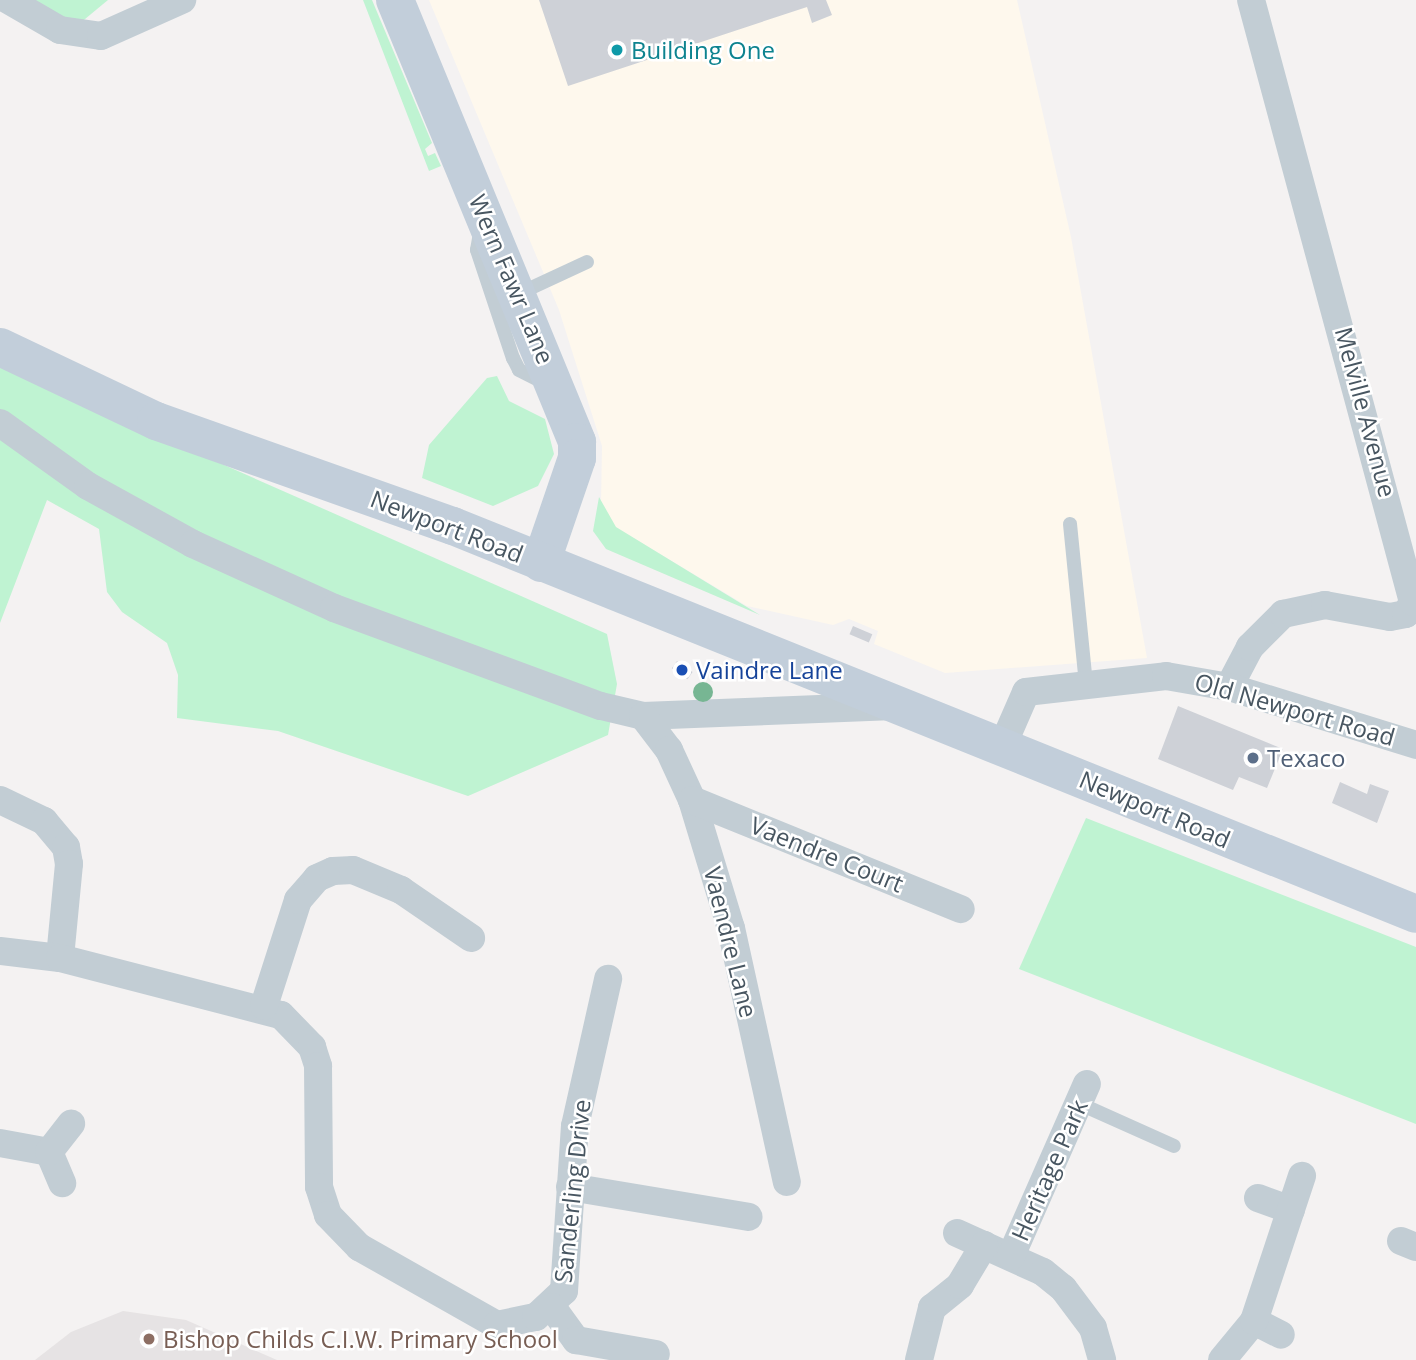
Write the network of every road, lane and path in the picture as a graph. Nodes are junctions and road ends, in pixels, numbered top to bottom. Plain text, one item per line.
1 (8, 0) edge
2 (182, 0) edge
3 (395, 0) edge
4 (1251, 0) edge
5 (488, 222) junction
6 (587, 262) dead end
7 (518, 294) junction
8 (0, 347) edge
9 (557, 388) junction
10 (0, 423) edge
11 (1070, 524) dead end
12 (541, 563) junction
13 (1086, 684) junction
14 (1230, 687) junction
15 (895, 705) junction
16 (643, 716) junction
17 (1416, 745) edge
18 (1002, 747) junction
19 (0, 800) edge
20 (692, 800) junction
21 (961, 909) dead end
22 (1416, 914) edge
23 (471, 938) dead end
24 (0, 951) edge
25 (60, 958) junction
26 (608, 979) dead end
27 (264, 1006) junction
28 (1083, 1093) joint
29 (71, 1124) dead end
30 (0, 1143) edge
31 (1174, 1146) dead end
32 (49, 1152) junction
33 (1302, 1176) dead end
34 (787, 1182) dead end
35 (61, 1183) dead end
36 (570, 1187) junction
37 (1258, 1198) dead end
38 (1292, 1210) junction
39 (749, 1217) dead end
40 (957, 1233) dead end
41 (984, 1245) junction
42 (1011, 1255) junction
43 (552, 1307) junction
44 (1254, 1321) junction
45 (1280, 1335) dead end
46 (656, 1354) dead end
47 (919, 1360) edge
48 (1102, 1360) edge
49 (1222, 1360) edge

1 - 2 street
3 - 5 main road, Wern Fawr Lane
4 - 14 street, Melville Avenue
5 - 7 main road, Wern Fawr Lane
5 - 9 lane
6 - 7 lane
7 - 9 main road, Wern Fawr Lane
8 - 12 main road, Newport Road
9 - 12 main road, Wern Fawr Lane
10 - 16 street, Newport Road
11 - 13 lane
12 - 15 main road, Newport Road
13 - 14 street, Old Newport Road
13 - 18 street, Old Newport Road
14 - 17 street, Old Newport Road
15 - 16 street, Newport Road
15 - 18 main road, Newport Road
16 - 20 street, Vaendre Lane
18 - 22 main road, Newport Road
19 - 25 street
20 - 21 street, Vaendre Court
20 - 34 street, Vaendre Lane
23 - 27 street
24 - 25 street, Sanderling Drive
25 - 27 street, Sanderling Drive
26 - 36 street, Sanderling Drive
27 - 43 street, Sanderling Drive
28 - 31 lane
28 - 42 street, Heritage Park
29 - 32 street
30 - 32 street
32 - 35 street
33 - 38 street
36 - 39 street
36 - 43 street, Sanderling Drive
37 - 38 street
38 - 44 street
40 - 41 street, Heritage Park
41 - 42 street, Heritage Park
41 - 47 street, Heritage Park
42 - 48 street, Heritage Park
43 - 46 street
44 - 45 street
44 - 49 street

